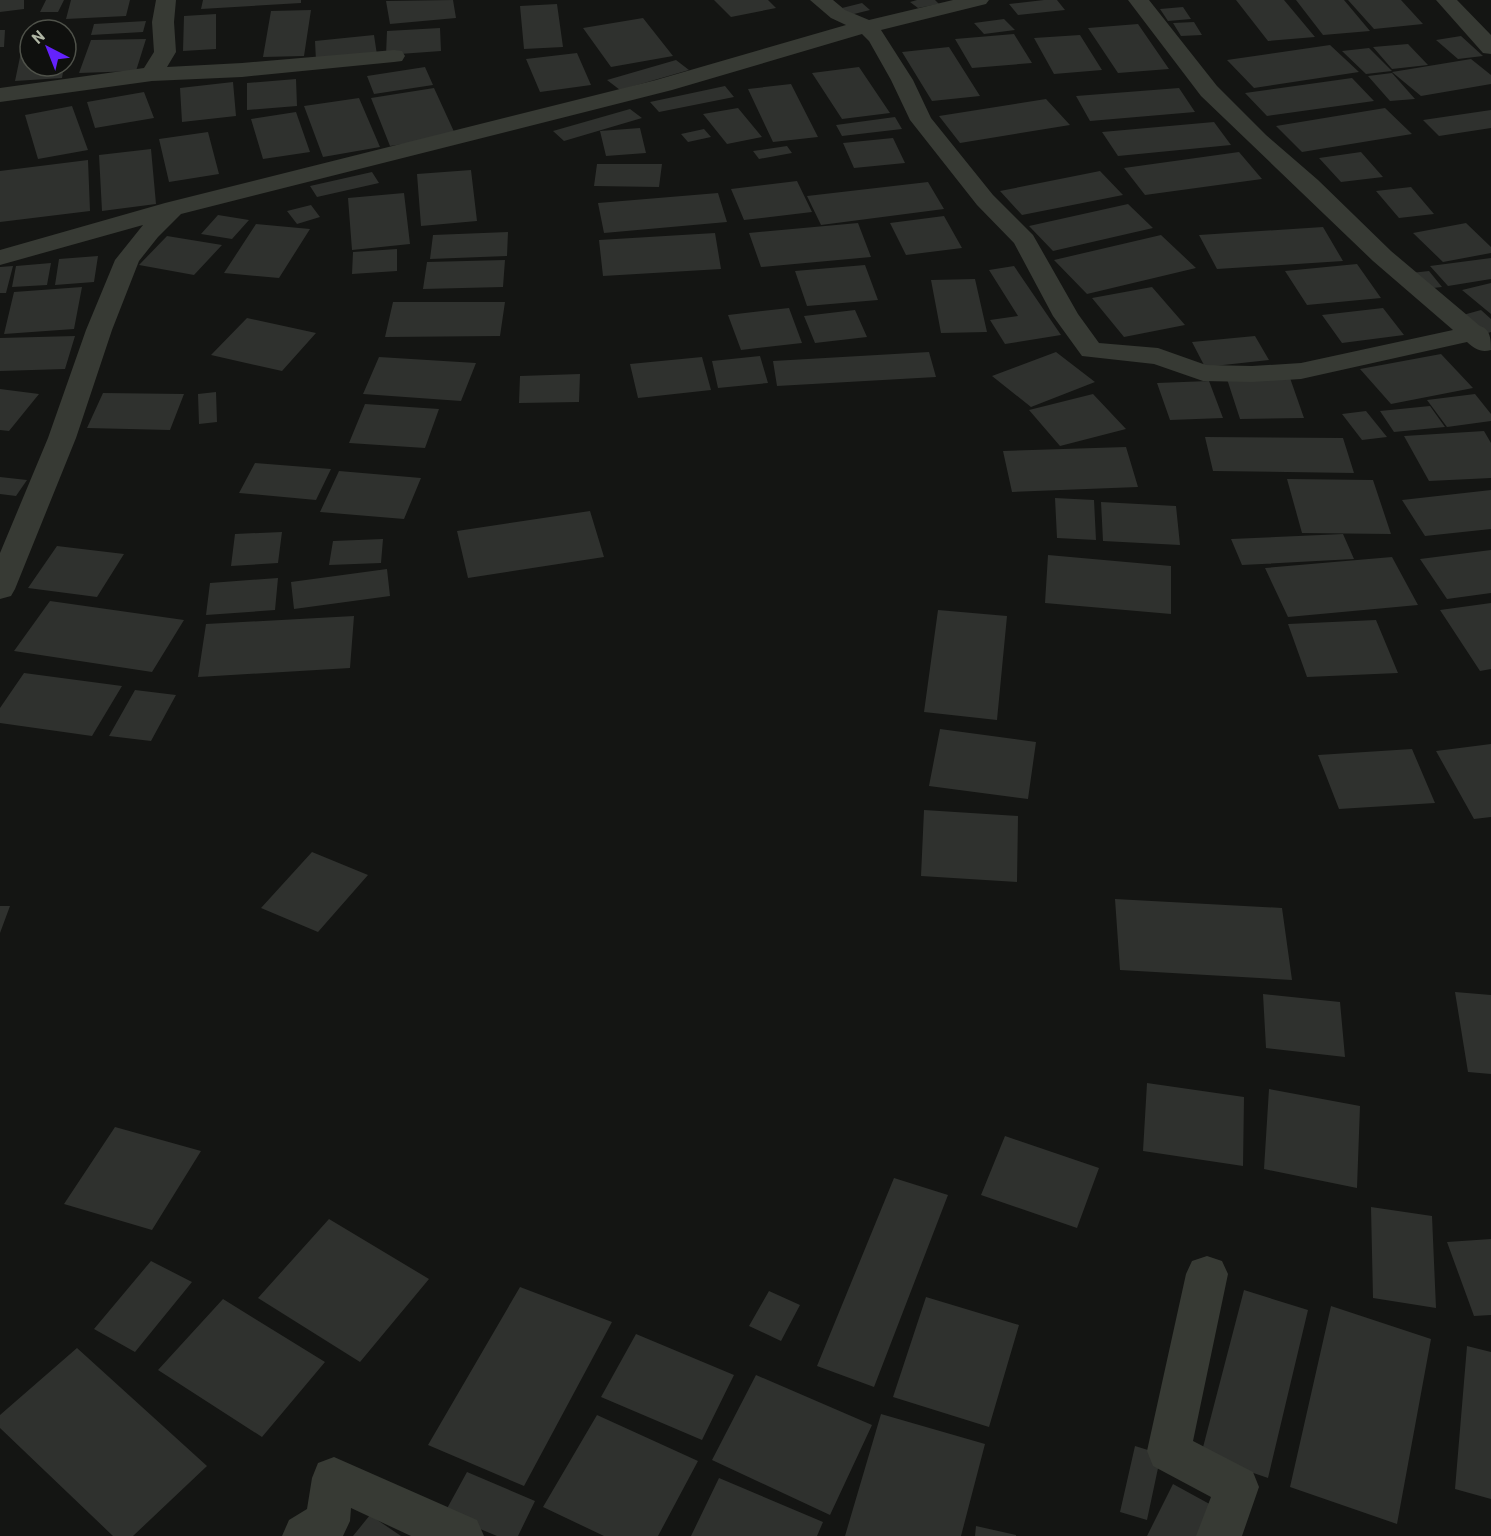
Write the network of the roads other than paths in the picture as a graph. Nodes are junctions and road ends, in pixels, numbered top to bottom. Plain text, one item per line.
1 (166, 0) edge
2 (820, 0) edge
3 (979, 0) edge
4 (1138, 0) edge
5 (1446, 0) edge
6 (849, 24) junction
7 (1491, 48) edge
8 (394, 56) dead end
9 (152, 74) junction
10 (0, 95) edge
11 (174, 208) junction
12 (0, 258) edge
13 (1483, 341) edge
14 (0, 589) edge
15 (1207, 1274) dead end
16 (305, 1536) edge
17 (461, 1536) edge
18 (1219, 1536) edge

1 - 9 street
2 - 6 street
3 - 6 street
4 - 13 street
5 - 7 street
6 - 11 street
6 - 13 street
8 - 9 street
9 - 10 street
11 - 12 street
11 - 14 street
15 - 18 street
16 - 17 street

